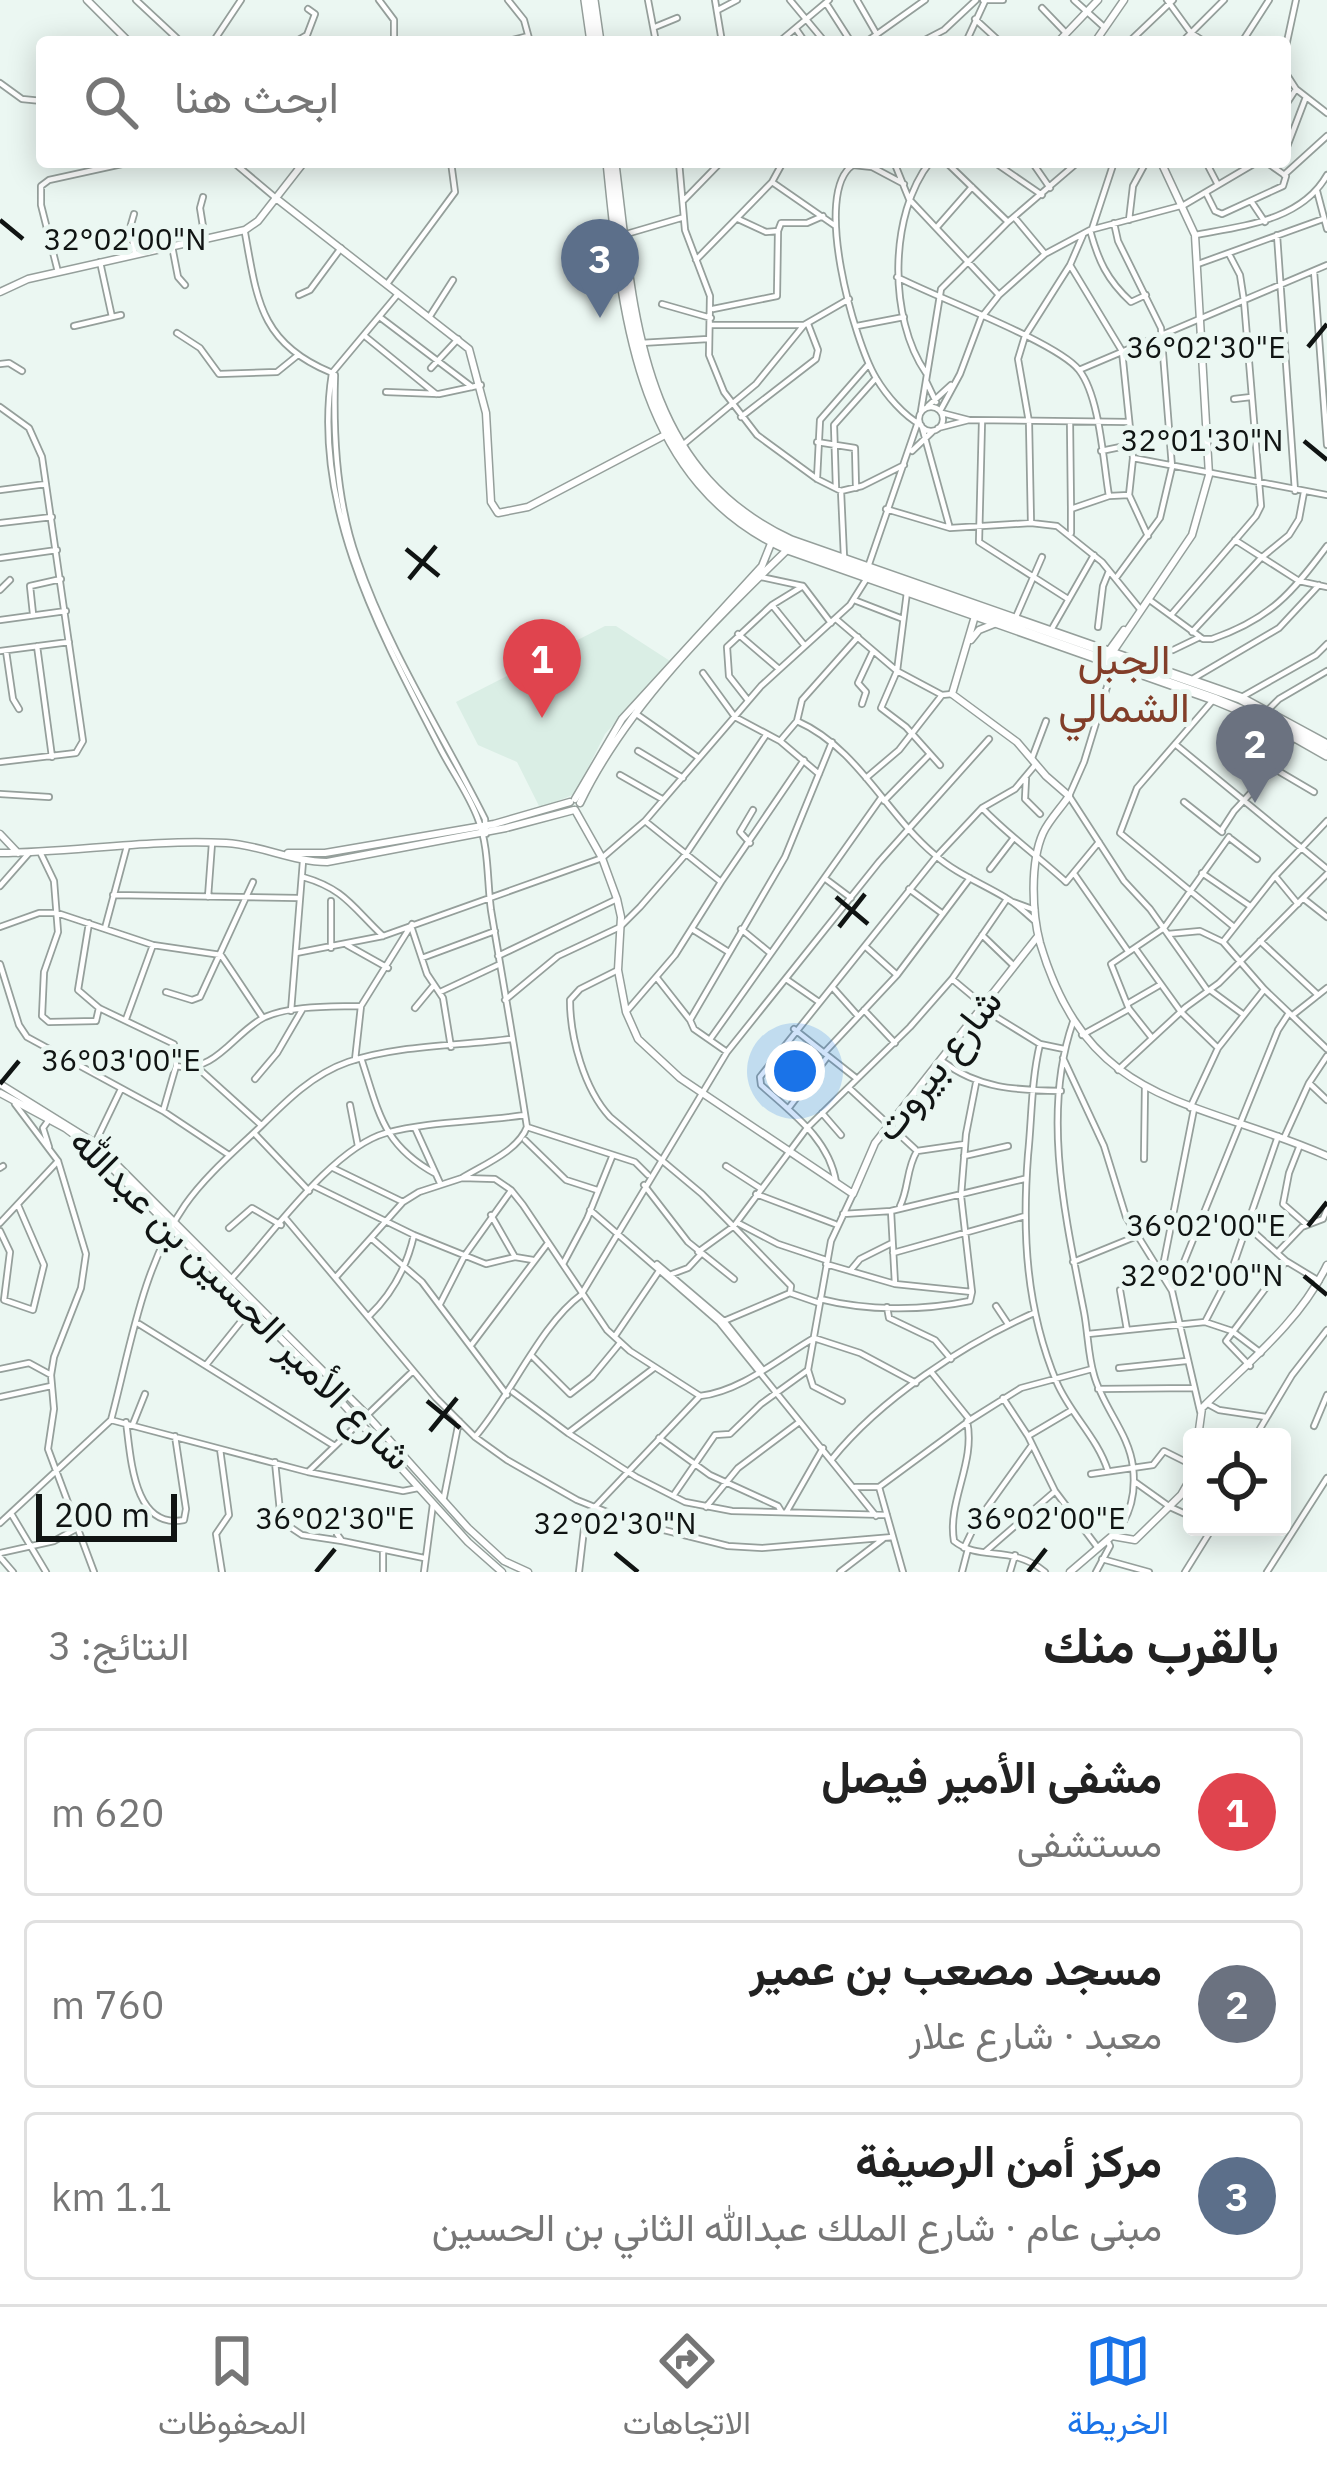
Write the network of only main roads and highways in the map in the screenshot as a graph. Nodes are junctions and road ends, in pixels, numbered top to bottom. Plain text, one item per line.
1 (592, 0) edge
2 (595, 36) edge
3 (612, 168) edge
4 (614, 190) junction
5 (632, 315) junction
6 (768, 535) junction
7 (867, 574) junction
8 (1109, 657) junction
9 (1327, 750) edge

1 - 2 main road
3 - 4 main road
4 - 5 main road
4 - 5 main road
5 - 6 main road
5 - 6 main road
6 - 7 main road
6 - 7 main road
7 - 8 main road
7 - 8 main road
8 - 9 main road
8 - 9 main road

